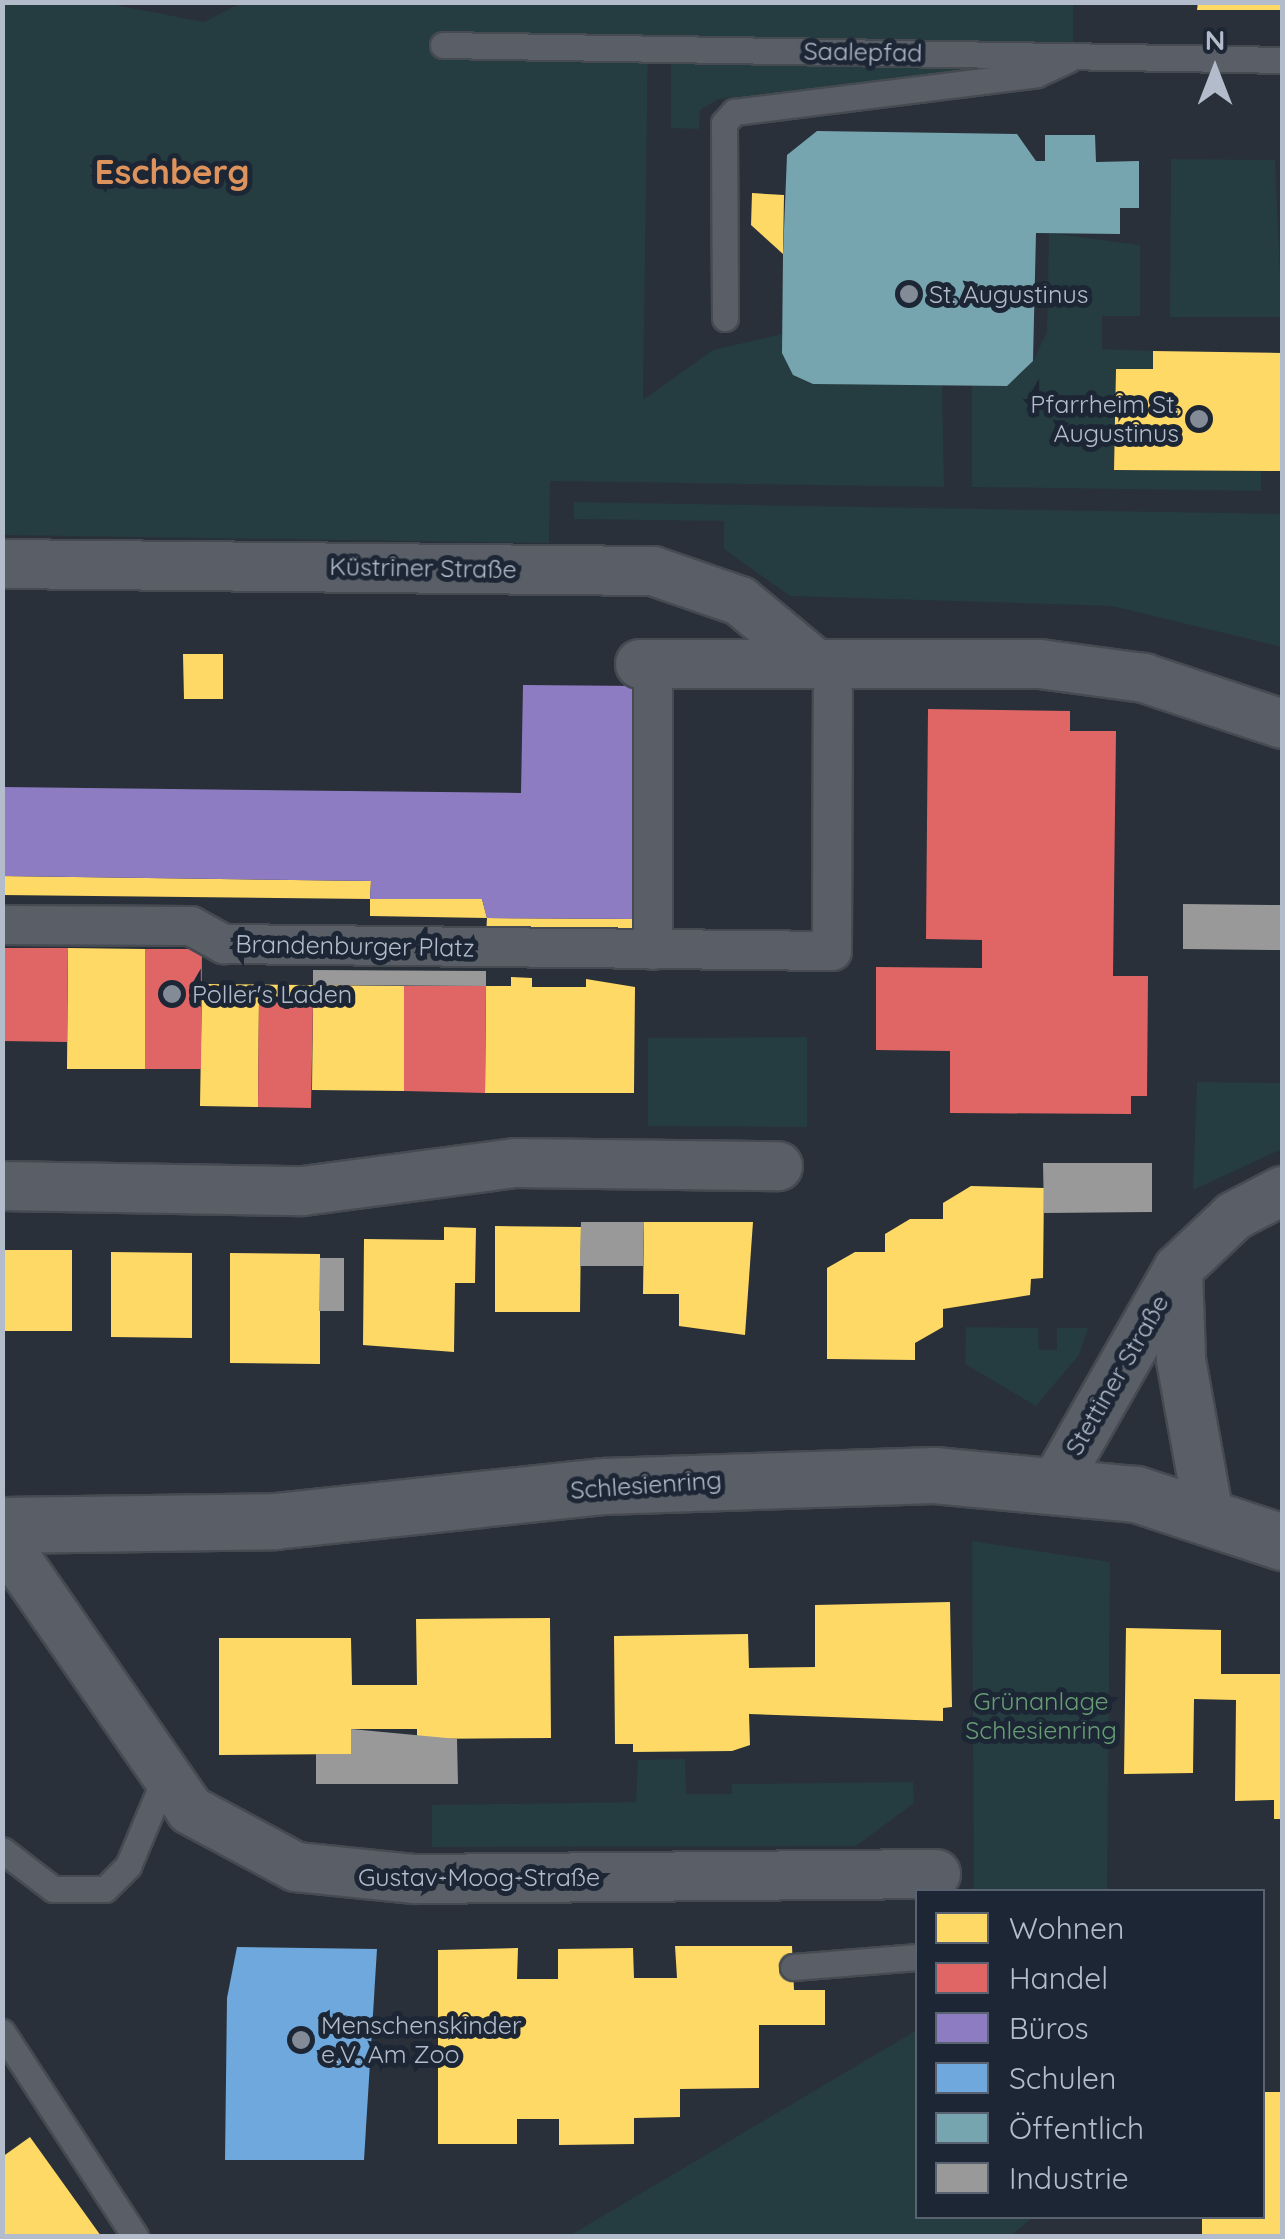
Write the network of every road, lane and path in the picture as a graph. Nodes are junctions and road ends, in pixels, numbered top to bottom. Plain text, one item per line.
1 (443, 45) dead end
2 (1077, 55) junction
3 (1282, 60) edge
4 (725, 318) dead end
5 (2, 564) edge
6 (646, 675) joint
7 (824, 678) junction
8 (1282, 724) edge
9 (2, 925) edge
10 (653, 950) junction
11 (778, 1166) dead end
12 (2, 1186) edge
13 (1282, 1190) edge
14 (1178, 1269) junction
15 (1057, 1481) junction
16 (1208, 1515) junction
17 (2, 1525) edge
18 (2, 1538) edge
19 (1282, 1542) edge
20 (164, 1780) junction
21 (2, 1850) edge
22 (936, 1883) edge
23 (915, 1957) edge
24 (793, 1967) dead end
25 (2, 2032) edge
26 (135, 2236) edge

1 - 2 lane, Saalepfad
2 - 3 lane, Saalepfad
2 - 4 lane
5 - 7 street, Küstriner Straße
6 - 7 street
6 - 10 street
7 - 8 street
7 - 10 street, Brandenburger Platz
9 - 10 street, Brandenburger Platz
11 - 12 street
13 - 14 street, Stettiner Straße
14 - 15 street, Stettiner Straße
14 - 16 street, Stettiner Straße
15 - 16 street, Schlesienring
15 - 17 street, Schlesienring
16 - 19 street, Schlesienring
18 - 20 street, Gustav-Moog-Straße
20 - 21 lane
20 - 22 street, Gustav-Moog-Straße
23 - 24 lane
25 - 26 lane

